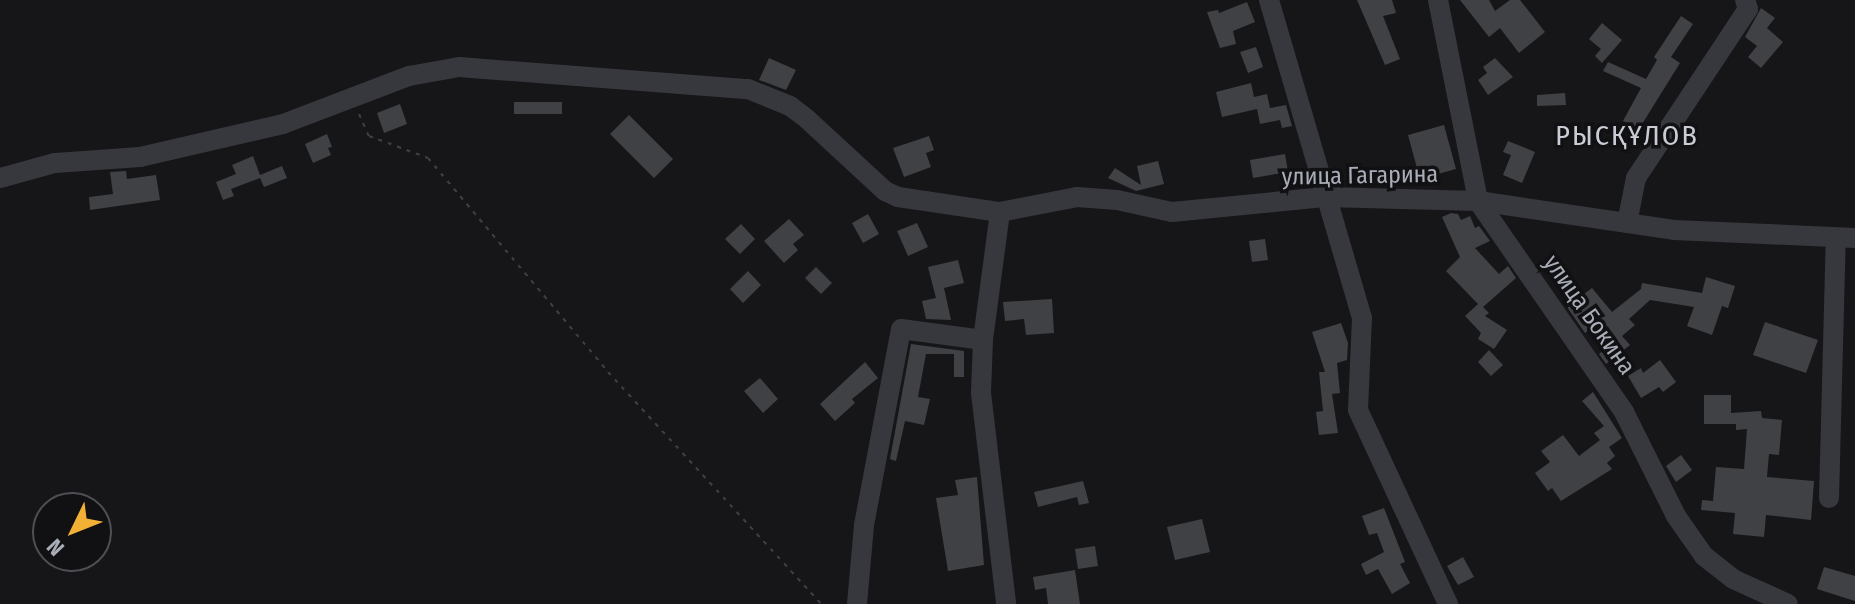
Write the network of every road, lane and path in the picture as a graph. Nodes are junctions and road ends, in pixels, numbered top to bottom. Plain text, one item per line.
1 (1269, 0) edge
2 (1438, 0) edge
3 (1745, 0) edge
4 (353, 98) junction
5 (0, 178) edge
6 (1326, 197) junction
7 (1478, 201) junction
8 (1000, 212) junction
9 (1627, 223) junction
10 (1846, 238) edge
11 (1834, 334) junction
12 (983, 340) junction
13 (1855, 340) edge
14 (1829, 498) dead end
15 (821, 604) edge
16 (857, 604) edge
17 (1006, 604) edge
18 (1448, 604) edge
19 (1788, 604) edge

1 - 6 street
2 - 7 street, улица Бокина
3 - 9 street
4 - 5 street
4 - 8 street, улица Гагарина
4 - 15 path
6 - 7 street, улица Гагарина
6 - 8 street, улица Гагарина
6 - 18 street
7 - 9 street, улица Гагарина
7 - 19 street, улица Бокина
8 - 12 street
9 - 10 street, улица Гагарина
10 - 11 street
11 - 13 street
11 - 14 street
12 - 16 street
12 - 17 street

